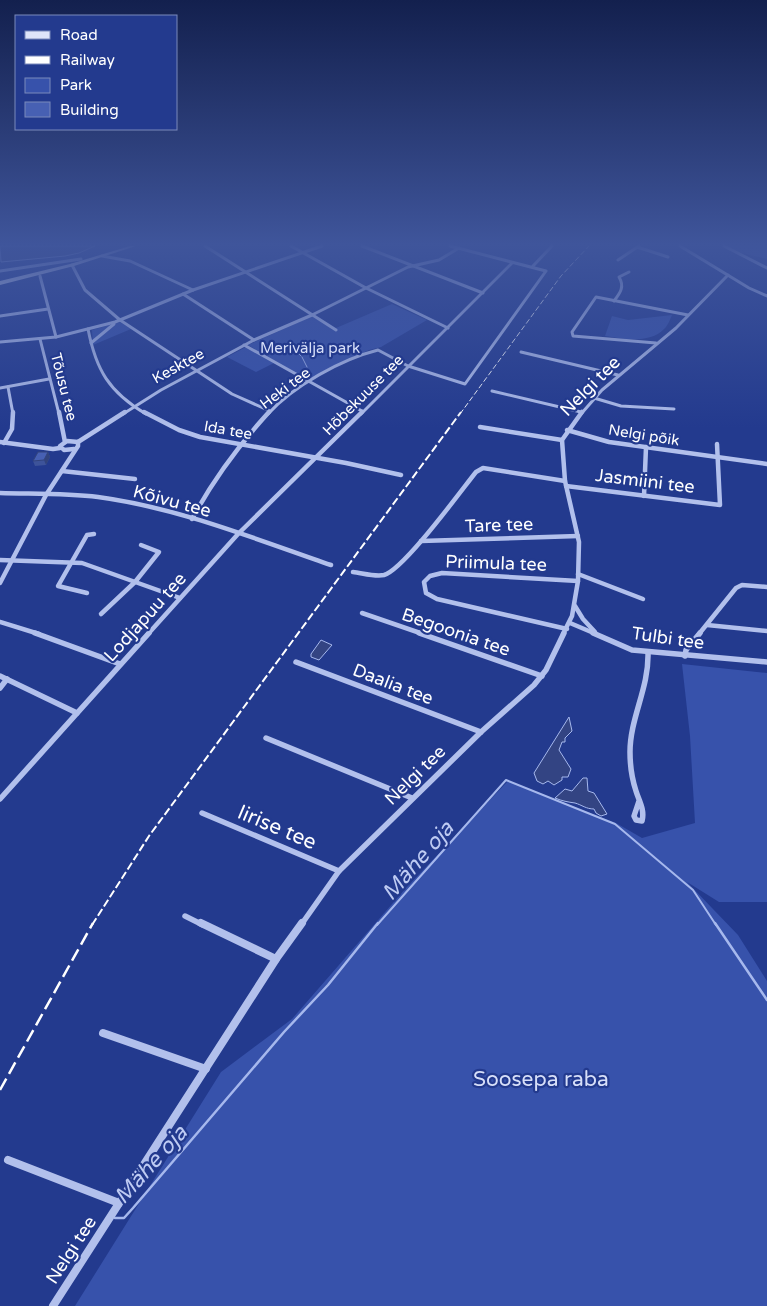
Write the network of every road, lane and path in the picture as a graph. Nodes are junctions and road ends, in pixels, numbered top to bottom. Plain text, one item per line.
1 (105, 307) edge
2 (152, 307) edge
3 (203, 307) edge
4 (299, 307) edge
5 (328, 307) edge
6 (405, 307) edge
7 (470, 307) edge
8 (521, 307) edge
9 (589, 307) edge
10 (648, 307) edge
11 (696, 307) edge
12 (48, 309) joint
13 (312, 315) junction
14 (688, 315) junction
15 (0, 316) edge
16 (120, 320) junction
17 (115, 322) junction
18 (448, 328) junction
19 (88, 329) junction
20 (336, 330) dead end
21 (56, 337) junction
22 (40, 339) junction
23 (254, 340) junction
24 (0, 342) edge
25 (91, 343) junction
26 (656, 344) junction
27 (244, 345) junction
28 (521, 352) dead end
29 (408, 366) junction
30 (195, 370) junction
31 (618, 375) junction
32 (49, 379) junction
33 (307, 382) junction
34 (8, 387) junction
35 (0, 388) edge
36 (492, 391) dead end
37 (594, 398) junction
38 (133, 407) junction
39 (674, 409) dead end
40 (270, 411) junction
41 (362, 411) junction
42 (582, 412) junction
43 (480, 427) dead end
44 (567, 430) junction
45 (562, 440) junction
46 (2, 442) edge
47 (65, 442) junction
48 (78, 442) junction
49 (240, 444) junction
50 (717, 444) dead end
51 (646, 447) junction
52 (60, 448) junction
53 (75, 449) junction
54 (315, 457) junction
55 (718, 457) junction
56 (767, 464) edge
57 (62, 471) junction
58 (401, 475) dead end
59 (135, 478) dead end
60 (566, 484) junction
61 (0, 493) edge
62 (46, 495) junction
63 (644, 496) junction
64 (192, 519) junction
65 (94, 534) dead end
66 (238, 534) junction
67 (578, 536) junction
68 (421, 541) junction
69 (141, 545) dead end
70 (0, 560) edge
71 (12, 561) junction
72 (71, 562) junction
73 (331, 565) dead end
74 (353, 572) dead end
75 (578, 574) junction
76 (578, 581) junction
77 (134, 582) junction
78 (0, 583) edge
79 (767, 587) edge
80 (87, 593) dead end
81 (180, 598) junction
82 (643, 599) dead end
83 (575, 606) junction
84 (101, 614) dead end
85 (362, 614) dead end
86 (0, 622) edge
87 (707, 625) junction
88 (569, 626) junction
89 (767, 631) edge
90 (597, 634) junction
91 (648, 653) junction
92 (685, 656) junction
93 (296, 662) dead end
94 (767, 662) edge
95 (120, 664) junction
96 (0, 676) edge
97 (542, 676) junction
98 (7, 679) junction
99 (0, 688) edge
100 (76, 713) junction
101 (481, 732) junction
102 (266, 738) dead end
103 (412, 798) junction
104 (0, 799) edge
105 (639, 801) dead end
106 (202, 813) dead end
107 (339, 871) junction
108 (185, 916) dead end
109 (276, 959) junction
110 (103, 1034) dead end
111 (206, 1069) junction
112 (8, 1160) dead end
113 (118, 1204) junction
114 (53, 1306) edge

1 - 16 street
2 - 16 street
3 - 23 street
4 - 13 street
5 - 13 street, Kesktee
6 - 18 street
7 - 18 street, Hõbekuuse tee
8 - 29 street
9 - 26 street
10 - 14 street
11 - 14 street, Nelgi tee
12 - 15 street
12 - 21 street
13 - 20 street
13 - 23 street, Kesktee
14 - 26 street, Nelgi tee
16 - 17 street
16 - 30 street
17 - 19 street
17 - 25 street
18 - 29 street, Hõbekuuse tee
19 - 21 street
19 - 25 street, Ida tee
21 - 22 street
22 - 24 street
22 - 32 street, Tõusu tee
23 - 27 street, Kesktee
25 - 38 street, Ida tee
26 - 31 street, Nelgi tee
27 - 30 street, Kesktee
27 - 33 street
28 - 31 street
29 - 33 street, Heki tee
29 - 41 street, Hõbekuuse tee
30 - 38 street, Kesktee
30 - 40 street
31 - 37 street, Nelgi tee
32 - 34 street
32 - 47 street, Tõusu tee
33 - 40 street, Heki tee
33 - 41 street
34 - 35 street
34 - 46 street
36 - 42 street
37 - 39 street
37 - 42 street, Nelgi tee
38 - 48 street, Kesktee
38 - 49 street, Ida tee
40 - 49 street, Heki tee
41 - 54 street, Hõbekuuse tee
42 - 44 street, Nelgi tee
43 - 45 street
44 - 45 street, Nelgi tee
44 - 51 street, Nelgi põik
45 - 60 street, Nelgi tee
46 - 52 street
47 - 48 street
47 - 52 street
48 - 53 street
49 - 54 street, Ida tee
49 - 64 street, Heki tee
50 - 55 street
51 - 55 street, Nelgi põik
51 - 63 street
52 - 53 street
53 - 57 street
54 - 58 street, Ida tee
54 - 66 street, Lodjapuu tee
55 - 56 street, Nelgi põik
55 - 63 street, Jasmiini tee
57 - 59 street
57 - 62 street
60 - 63 street, Jasmiini tee
60 - 67 street, Nelgi tee
60 - 68 street, Jasmiini tee
61 - 62 street, Kõivu tee
62 - 64 street, Kõivu tee
62 - 71 street
64 - 66 street, Kõivu tee
65 - 72 street
66 - 73 street, Kõivu tee
66 - 81 street, Lodjapuu tee
67 - 68 street, Tare tee
67 - 75 street, Nelgi tee
68 - 74 street
69 - 77 street
70 - 71 street
71 - 72 street
71 - 78 street
72 - 77 street
72 - 80 street
75 - 76 street, Nelgi tee
75 - 82 street
76 - 83 street, Nelgi tee
76 - 88 street, Priimula tee
77 - 81 street
77 - 84 street
79 - 87 street
81 - 95 street, Lodjapuu tee
83 - 88 street, Nelgi tee
83 - 90 street
85 - 97 street, Begoonia tee
86 - 95 street
87 - 89 street
87 - 92 street
88 - 90 street, Tulbi tee
88 - 97 street, Nelgi tee
90 - 91 street, Tulbi tee
91 - 92 street, Tulbi tee
91 - 105 street
92 - 94 street, Tulbi tee
93 - 101 street, Daalia tee
95 - 100 street, Lodjapuu tee
96 - 98 street
97 - 101 street, Nelgi tee
98 - 99 street
98 - 100 street
100 - 104 street, Lodjapuu tee
101 - 103 street, Nelgi tee
102 - 103 street
103 - 107 street, Nelgi tee
106 - 107 street, Iirise tee
107 - 109 street, Nelgi tee
108 - 109 street
109 - 111 street, Nelgi tee
110 - 111 street
111 - 113 street, Nelgi tee
112 - 113 street
113 - 114 street, Nelgi tee

